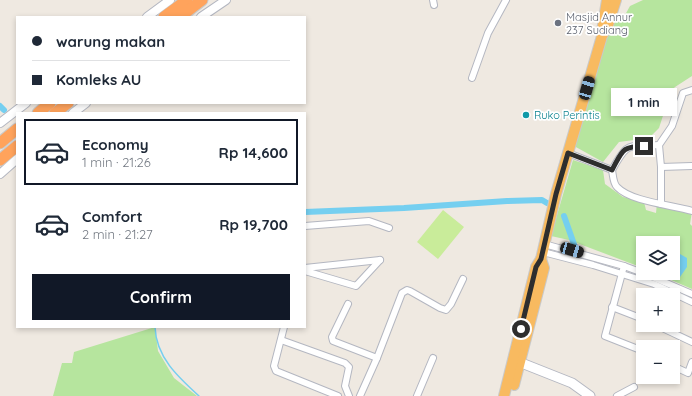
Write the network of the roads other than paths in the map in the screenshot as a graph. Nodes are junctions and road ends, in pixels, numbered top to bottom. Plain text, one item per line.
1 (170, 0) edge
2 (187, 0) edge
3 (202, 0) edge
4 (226, 0) edge
5 (506, 0) edge
6 (607, 0) edge
7 (616, 0) edge
8 (148, 16) edge
9 (165, 16) edge
10 (181, 16) edge
11 (202, 16) edge
12 (602, 36) junction
13 (472, 78) dead end
14 (692, 90) edge
15 (25, 104) edge
16 (49, 104) edge
17 (67, 104) edge
18 (85, 104) edge
19 (39, 112) edge
20 (57, 112) edge
21 (74, 112) edge
22 (0, 122) edge
23 (16, 130) edge
24 (0, 143) edge
25 (660, 144) junction
26 (16, 147) edge
27 (573, 155) junction
28 (0, 160) edge
29 (16, 160) edge
30 (692, 166) edge
31 (661, 167) junction
32 (612, 170) junction
33 (0, 174) edge
34 (661, 204) junction
35 (692, 211) edge
36 (306, 226) edge
37 (388, 228) dead end
38 (543, 252) junction
39 (624, 266) junction
40 (306, 269) edge
41 (306, 269) edge
42 (636, 270) edge
43 (622, 274) junction
44 (463, 279) dead end
45 (659, 280) edge
46 (692, 294) edge
47 (692, 302) edge
48 (348, 304) dead end
49 (612, 306) junction
50 (636, 316) edge
51 (284, 328) edge
52 (671, 332) edge
53 (281, 340) junction
54 (692, 342) edge
55 (636, 348) edge
56 (377, 358) junction
57 (433, 358) dead end
58 (516, 361) junction
59 (692, 362) edge
60 (680, 369) edge
61 (690, 374) edge
62 (634, 387) dead end
63 (338, 396) edge
64 (349, 396) edge
65 (360, 396) edge
66 (417, 396) edge
67 (504, 396) edge
68 (511, 396) edge
69 (590, 396) edge
70 (617, 396) edge

1 - 8 street
2 - 9 highway
3 - 10 highway
4 - 11 street
5 - 13 street
6 - 12 highway
7 - 12 highway
12 - 27 highway
14 - 25 street
15 - 22 street
16 - 19 highway
17 - 20 highway
18 - 21 street
23 - 24 highway
25 - 31 street
25 - 32 street
26 - 28 highway
27 - 32 street
27 - 38 highway
29 - 33 street
30 - 31 street
31 - 34 street
32 - 34 street
34 - 35 street
36 - 37 street
38 - 39 street
38 - 43 street
38 - 58 highway
39 - 42 street
39 - 43 street
40 - 41 street
43 - 47 street
43 - 49 street
44 - 56 street
45 - 46 street
48 - 56 street
49 - 50 street
49 - 55 street
51 - 53 street
52 - 54 street
53 - 63 street
53 - 64 street
56 - 65 street
57 - 66 street
58 - 67 highway
58 - 68 highway
58 - 69 main road
59 - 61 street
60 - 61 street
62 - 70 street

